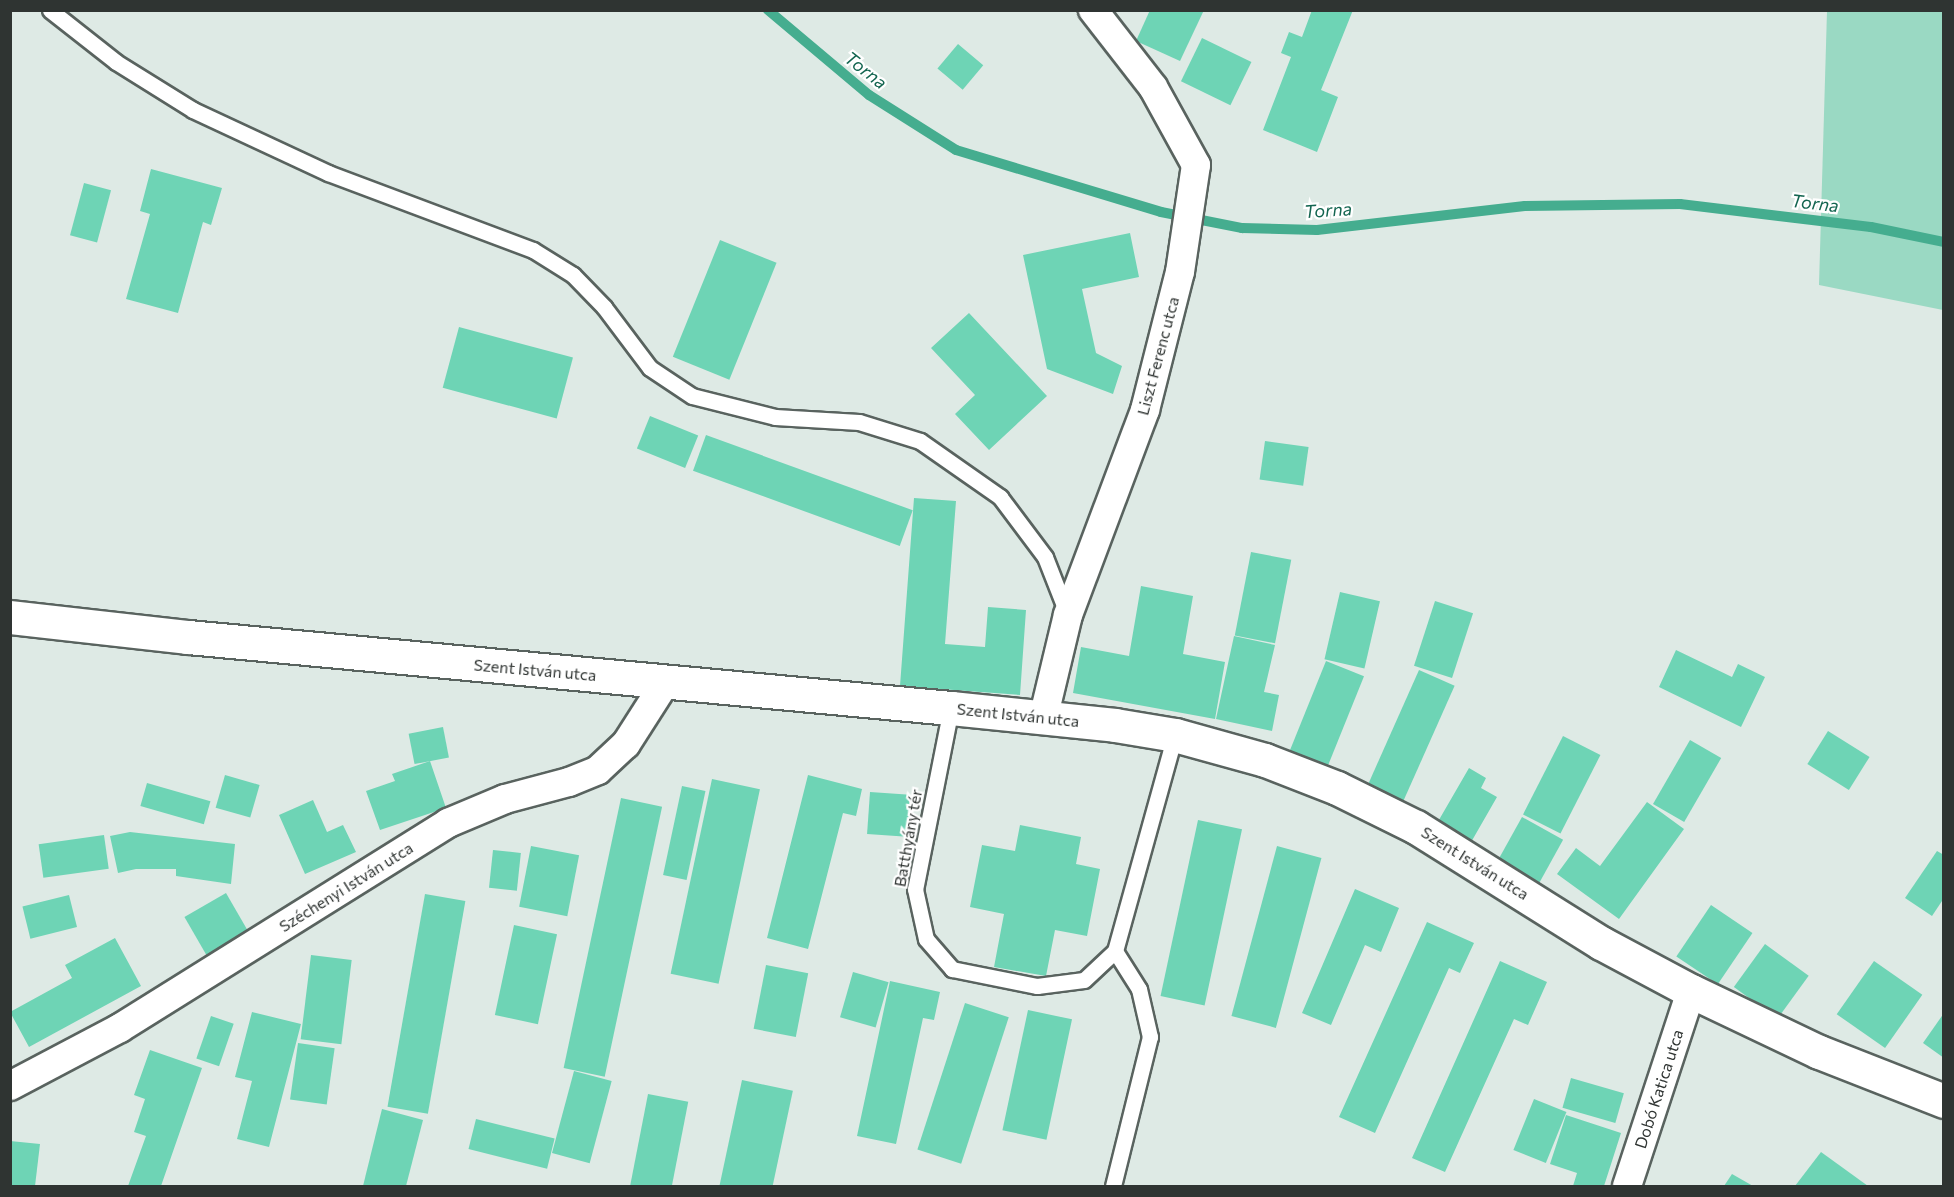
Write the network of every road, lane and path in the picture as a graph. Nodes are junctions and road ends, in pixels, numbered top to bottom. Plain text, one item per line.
1 (51, 10) edge
2 (1093, 10) edge
3 (1068, 615) junction
4 (10, 617) edge
5 (664, 683) junction
6 (951, 708) junction
7 (1043, 719) junction
8 (1174, 735) junction
9 (1115, 951) junction
10 (1691, 992) junction
11 (10, 1086) edge
12 (1944, 1101) edge
13 (1113, 1186) edge
14 (1627, 1186) edge

1 - 3 lane
2 - 3 street, Liszt Ferenc utca
3 - 7 street, Liszt Ferenc utca
4 - 5 main road, Szent István utca
5 - 6 main road, Szent István utca
5 - 11 street, Széchenyi István utca
6 - 7 main road, Szent István utca
6 - 9 lane, Batthyány tér
7 - 8 main road, Szent István utca
8 - 9 lane
8 - 10 main road, Szent István utca
9 - 13 lane
10 - 12 main road, Szent István utca
10 - 14 street, Dobó Katica utca

